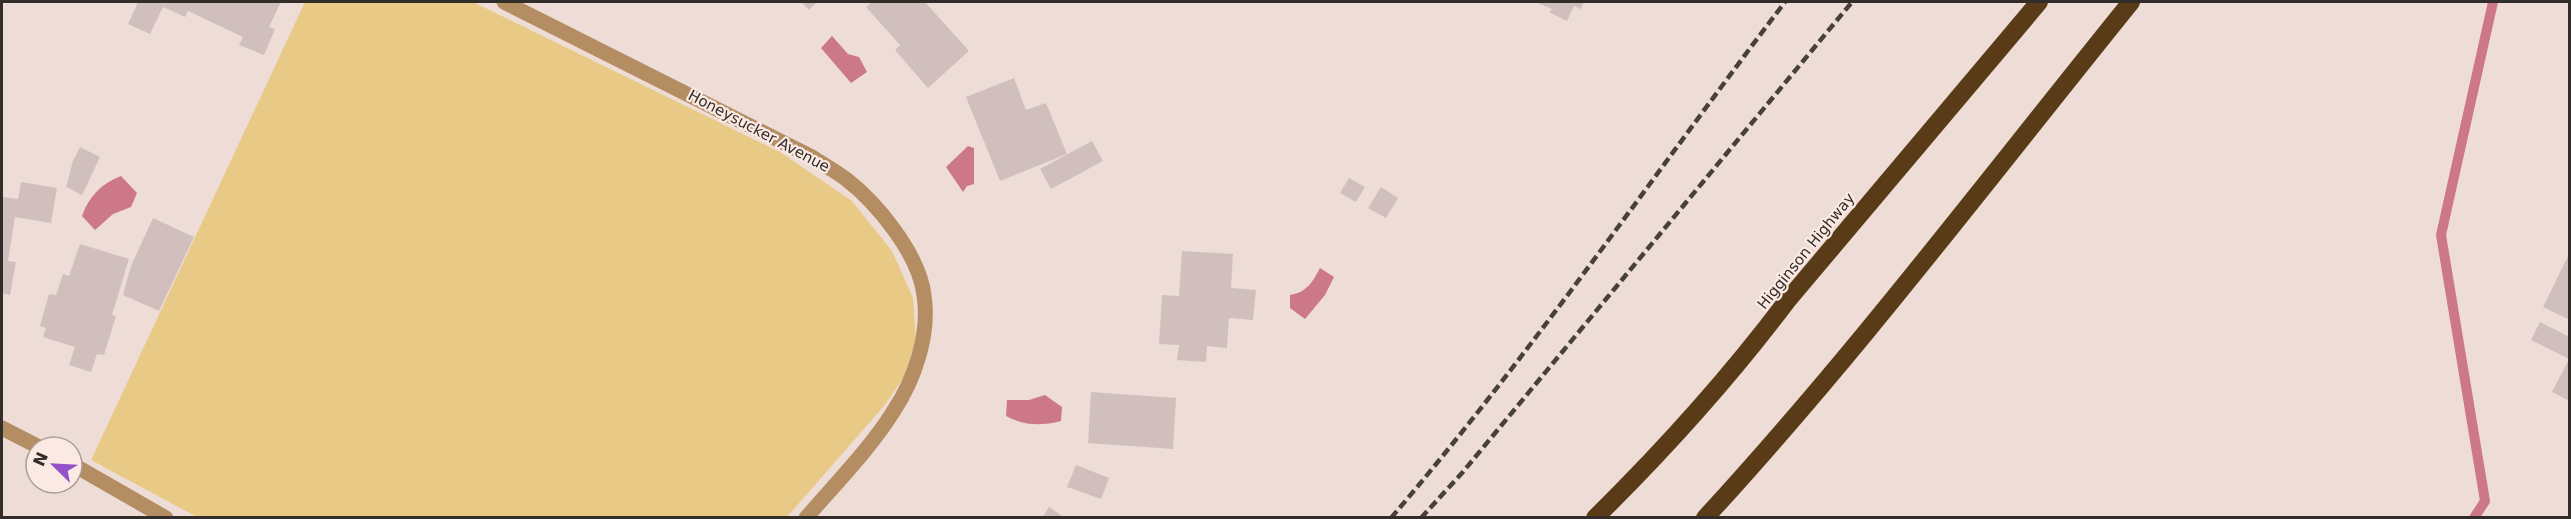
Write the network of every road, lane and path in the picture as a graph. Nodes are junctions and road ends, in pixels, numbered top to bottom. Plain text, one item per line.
1 (504, 2) edge
2 (2039, 2) edge
3 (2131, 2) edge
4 (2, 428) edge
5 (24, 439) edge
6 (84, 471) edge
7 (166, 518) edge
8 (806, 518) edge
9 (1595, 518) edge
10 (1705, 518) edge

1 - 8 street, Honeysucker Avenue
2 - 9 highway, Higginson Highway
3 - 10 highway
4 - 5 street
6 - 7 street

